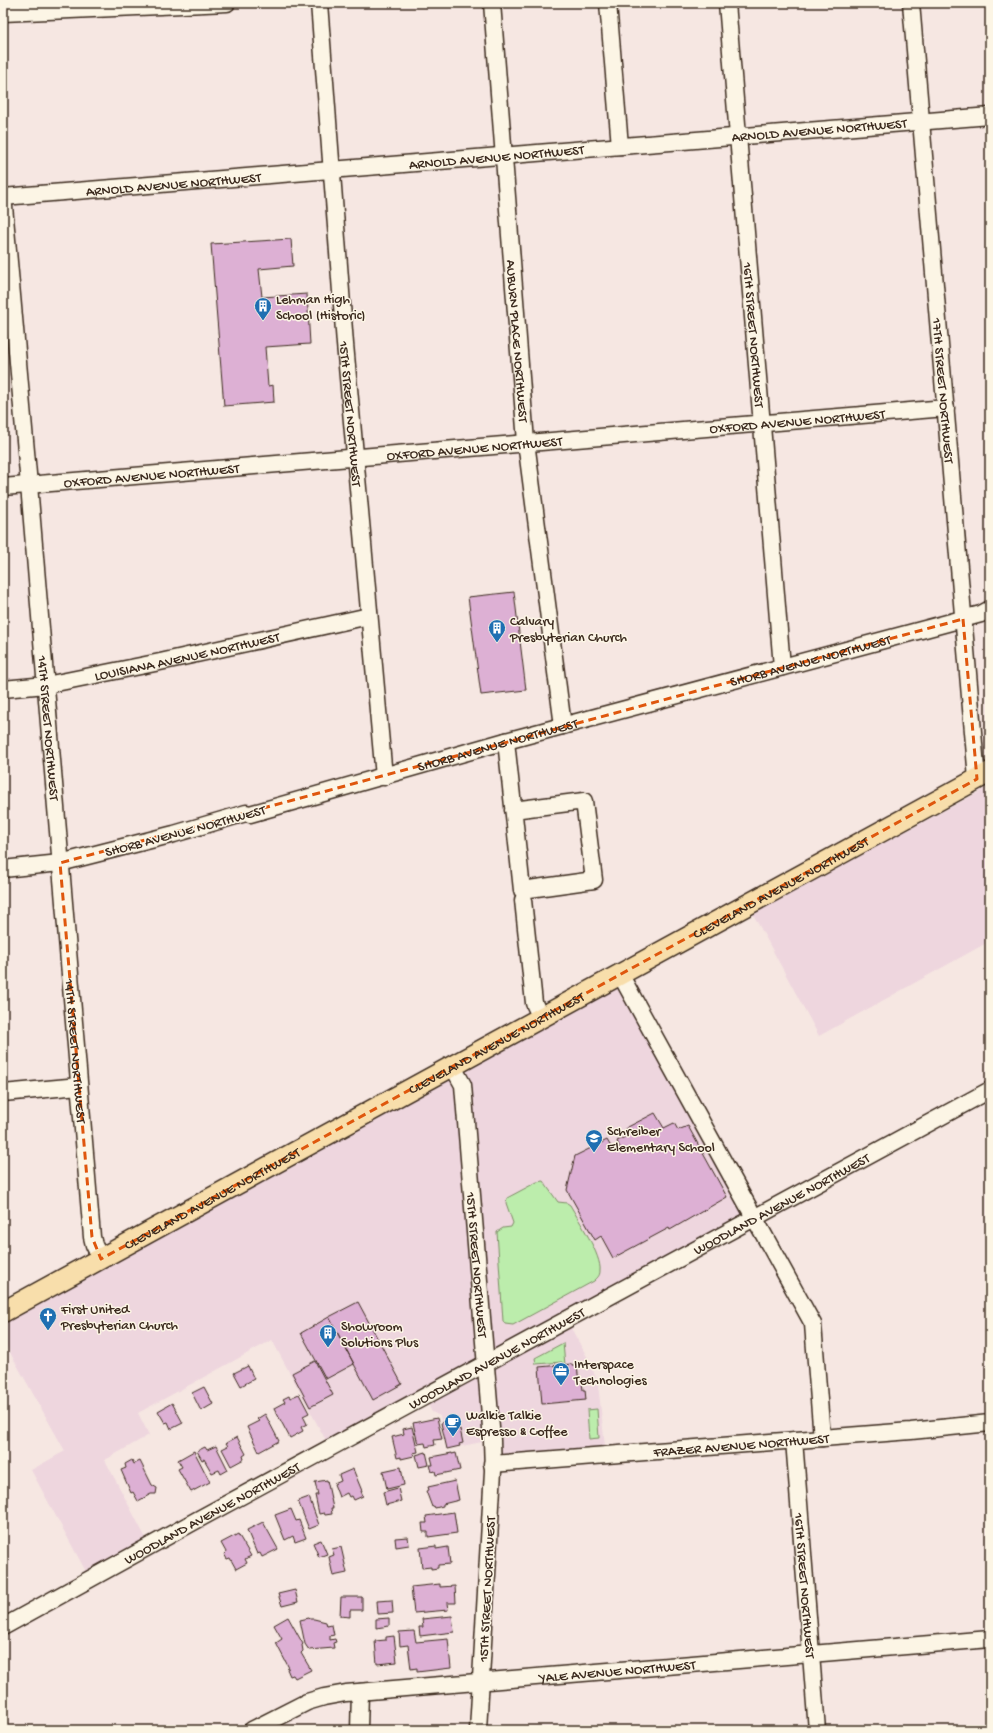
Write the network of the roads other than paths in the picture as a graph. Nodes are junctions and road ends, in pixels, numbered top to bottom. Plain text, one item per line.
1 (227, 3) edge
2 (319, 3) edge
3 (492, 3) edge
4 (608, 3) edge
5 (727, 3) edge
6 (911, 3) edge
7 (3, 13) edge
8 (990, 116) edge
9 (921, 121) junction
10 (738, 137) junction
11 (620, 146) junction
12 (505, 156) junction
13 (331, 171) junction
14 (3, 196) edge
15 (946, 408) junction
16 (762, 424) junction
17 (526, 442) junction
18 (355, 457) junction
19 (29, 485) junction
20 (3, 487) edge
21 (990, 609) edge
22 (369, 616) junction
23 (963, 618) junction
24 (782, 668) junction
25 (46, 685) junction
26 (3, 689) edge
27 (563, 726) junction
28 (506, 741) junction
29 (984, 776) edge
30 (384, 777) junction
31 (513, 810) junction
32 (60, 863) junction
33 (3, 869) edge
34 (523, 895) junction
35 (620, 974) junction
36 (541, 1018) junction
37 (453, 1067) junction
38 (79, 1086) junction
39 (990, 1090) edge
40 (3, 1093) edge
41 (755, 1218) junction
42 (101, 1259) junction
43 (3, 1312) edge
44 (486, 1363) junction
45 (990, 1423) edge
46 (822, 1438) junction
47 (794, 1440) junction
48 (492, 1464) junction
49 (3, 1627) edge
50 (990, 1639) edge
51 (811, 1654) junction
52 (480, 1683) junction
53 (360, 1692) junction
54 (252, 1730) edge
55 (359, 1730) edge
56 (478, 1730) edge
57 (817, 1730) edge

1 - 7 street
2 - 13 street, 15TH STREET NORTHWEST
3 - 12 street, AUBURN PLACE NORTHWEST
4 - 11 street
5 - 10 street, 16TH STREET NORTHWEST
6 - 9 street, 17TH STREET NORTHWEST
8 - 9 street, ARNOLD AVENUE NORTHWEST
9 - 10 street, ARNOLD AVENUE NORTHWEST
9 - 15 street, 17TH STREET NORTHWEST
10 - 11 street, ARNOLD AVENUE NORTHWEST
10 - 16 street, 16TH STREET NORTHWEST
11 - 12 street, ARNOLD AVENUE NORTHWEST
12 - 13 street, ARNOLD AVENUE NORTHWEST
12 - 17 street, AUBURN PLACE NORTHWEST
13 - 14 street, ARNOLD AVENUE NORTHWEST
13 - 18 street, 15TH STREET NORTHWEST
14 - 19 street, 14TH STREET NORTHWEST
15 - 16 street, OXFORD AVENUE NORTHWEST
15 - 23 street, 17TH STREET NORTHWEST
16 - 17 street, OXFORD AVENUE NORTHWEST
16 - 24 street, 16TH STREET NORTHWEST
17 - 18 street, OXFORD AVENUE NORTHWEST
17 - 27 street, AUBURN PLACE NORTHWEST
18 - 19 street, OXFORD AVENUE NORTHWEST
18 - 22 street, 15TH STREET NORTHWEST
19 - 20 street, OXFORD AVENUE NORTHWEST
19 - 25 street, 14TH STREET NORTHWEST
21 - 23 street, SHORB AVENUE NORTHWEST
22 - 25 street, LOUISIANA AVENUE NORTHWEST
22 - 30 street, 15TH STREET NORTHWEST
23 - 24 street, SHORB AVENUE NORTHWEST
23 - 29 street, 17TH STREET NORTHWEST
24 - 27 street, SHORB AVENUE NORTHWEST
25 - 26 street, LOUISIANA AVENUE NORTHWEST
25 - 32 street, 14TH STREET NORTHWEST
27 - 28 street, SHORB AVENUE NORTHWEST
28 - 30 street, SHORB AVENUE NORTHWEST
28 - 31 street
29 - 35 main road, CLEVELAND AVENUE NORTHWEST
30 - 32 street, SHORB AVENUE NORTHWEST
31 - 34 street
31 - 34 street
32 - 33 street, SHORB AVENUE NORTHWEST
32 - 38 street, 14TH STREET NORTHWEST
34 - 36 street
35 - 36 main road, CLEVELAND AVENUE NORTHWEST
35 - 41 street
36 - 37 main road, CLEVELAND AVENUE NORTHWEST
37 - 42 main road, CLEVELAND AVENUE NORTHWEST
37 - 44 street, 15TH STREET NORTHWEST
38 - 40 street
38 - 42 street, 14TH STREET NORTHWEST
39 - 41 street, WOODLAND AVENUE NORTHWEST
41 - 44 street, WOODLAND AVENUE NORTHWEST
41 - 46 street
42 - 43 main road, CLEVELAND AVENUE NORTHWEST
44 - 48 street, 15TH STREET NORTHWEST
44 - 49 street, WOODLAND AVENUE NORTHWEST
45 - 46 street, FRAZER AVENUE NORTHWEST
46 - 47 street, FRAZER AVENUE NORTHWEST
47 - 48 street, FRAZER AVENUE NORTHWEST
47 - 51 street, 16TH STREET NORTHWEST
48 - 52 street, 15TH STREET NORTHWEST
50 - 51 street, YALE AVENUE NORTHWEST
51 - 52 street, YALE AVENUE NORTHWEST
51 - 57 street, 16TH STREET NORTHWEST
52 - 53 street, YALE AVENUE NORTHWEST
52 - 56 street, 15TH STREET NORTHWEST
53 - 54 street, YALE AVENUE NORTHWEST
53 - 55 street

